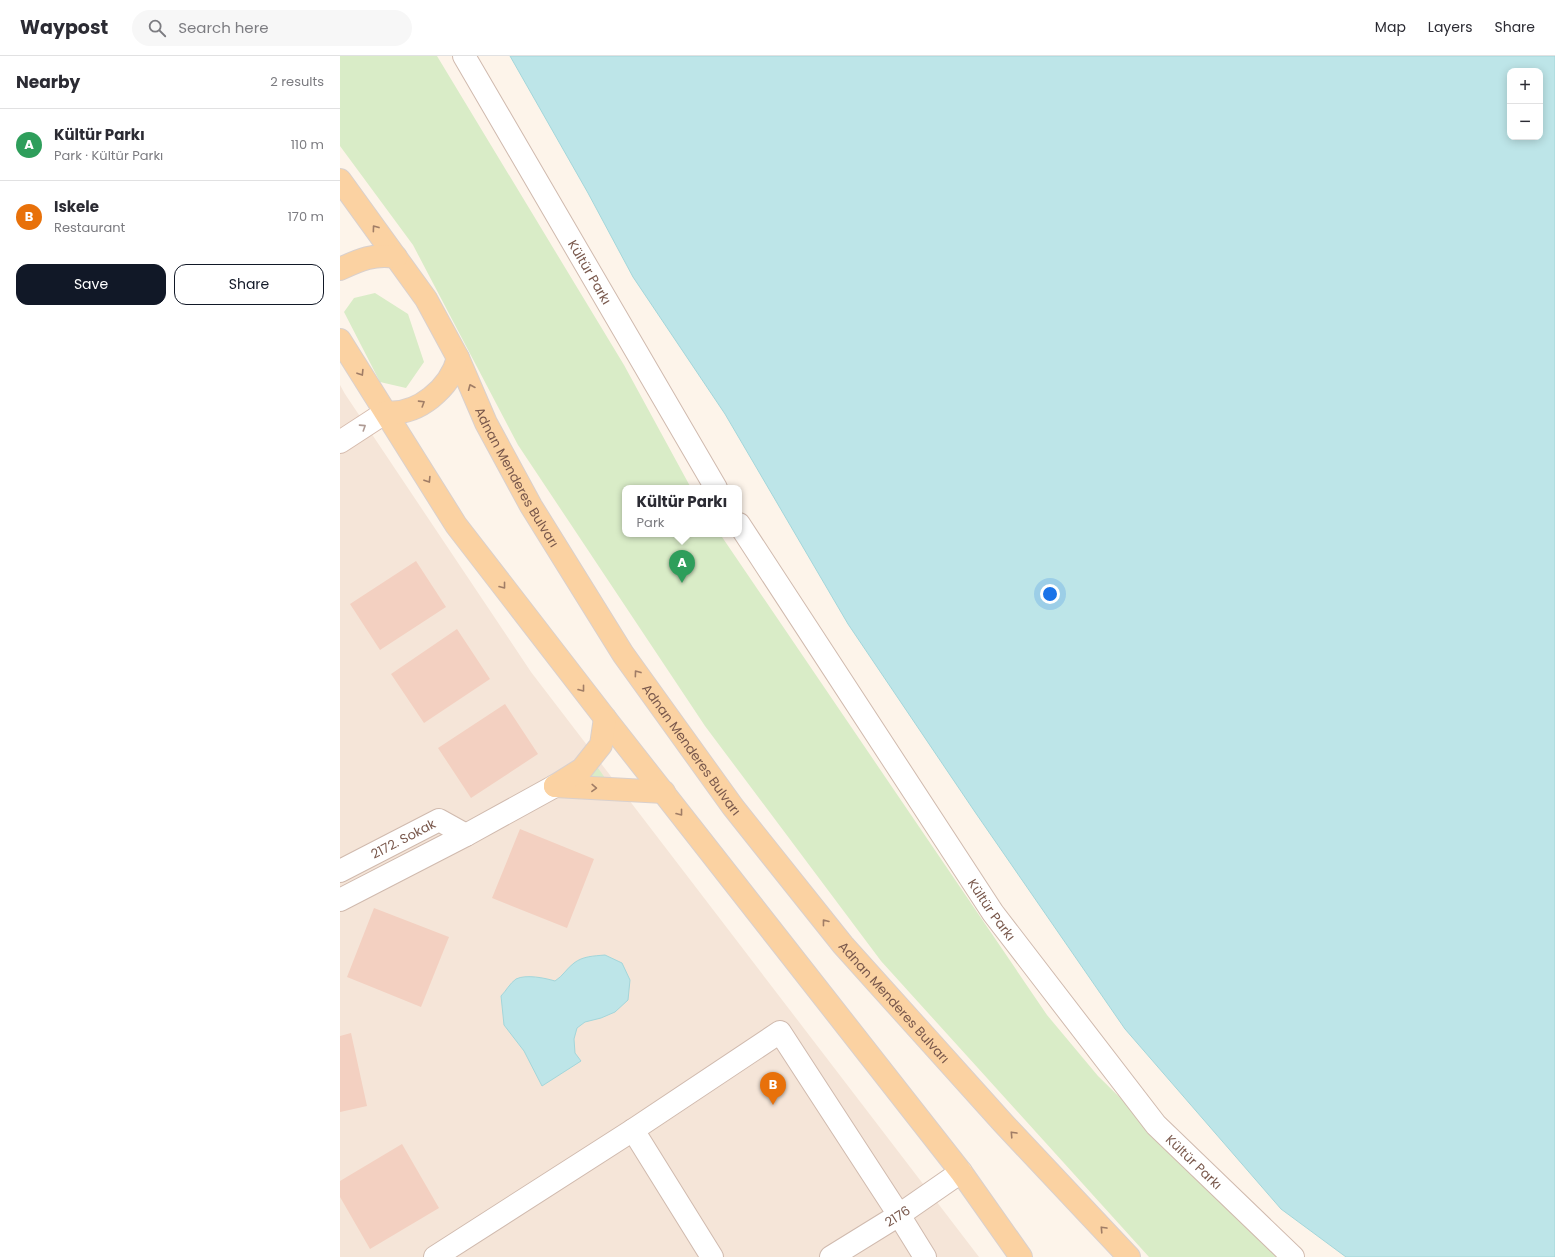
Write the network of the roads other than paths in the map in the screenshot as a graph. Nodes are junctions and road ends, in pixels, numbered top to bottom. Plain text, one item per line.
1 (464, 56) edge
2 (340, 180) edge
3 (396, 258) junction
4 (340, 269) edge
5 (340, 342) edge
6 (458, 358) junction
7 (386, 412) junction
8 (340, 442) edge
9 (714, 485) edge
10 (742, 529) edge
11 (605, 718) junction
12 (555, 786) junction
13 (664, 792) junction
14 (466, 835) junction
15 (340, 871) edge
16 (340, 900) edge
17 (634, 1130) junction
18 (961, 1172) junction
19 (900, 1215) junction
20 (435, 1257) edge
21 (712, 1257) edge
22 (831, 1257) edge
23 (925, 1257) edge
24 (1021, 1257) edge
25 (1129, 1257) edge
26 (1293, 1257) edge

1 - 9 street, Kültür Parkı
3 -> 2 main road, Adnan Menderes Bulvarı
3 - 4 main road
3 - 6 main road, Adnan Menderes Bulvarı
5 -> 7 main road
7 -> 6 main road
25 -> 6 main road, Adnan Menderes Bulvarı
8 -> 7 street
7 -> 11 main road
10 - 26 street, Kültür Parkı
11 - 12 main road
11 - 13 main road
12 -> 13 main road
12 - 14 street, 2172. Sokak
13 -> 18 main road
14 - 15 street, 2172. Sokak
14 - 16 street, 2172. Sokak
17 - 19 street
17 - 20 street
17 - 21 street
18 - 19 street, 2176
18 - 24 main road
19 - 22 street, 2176
19 - 23 street

